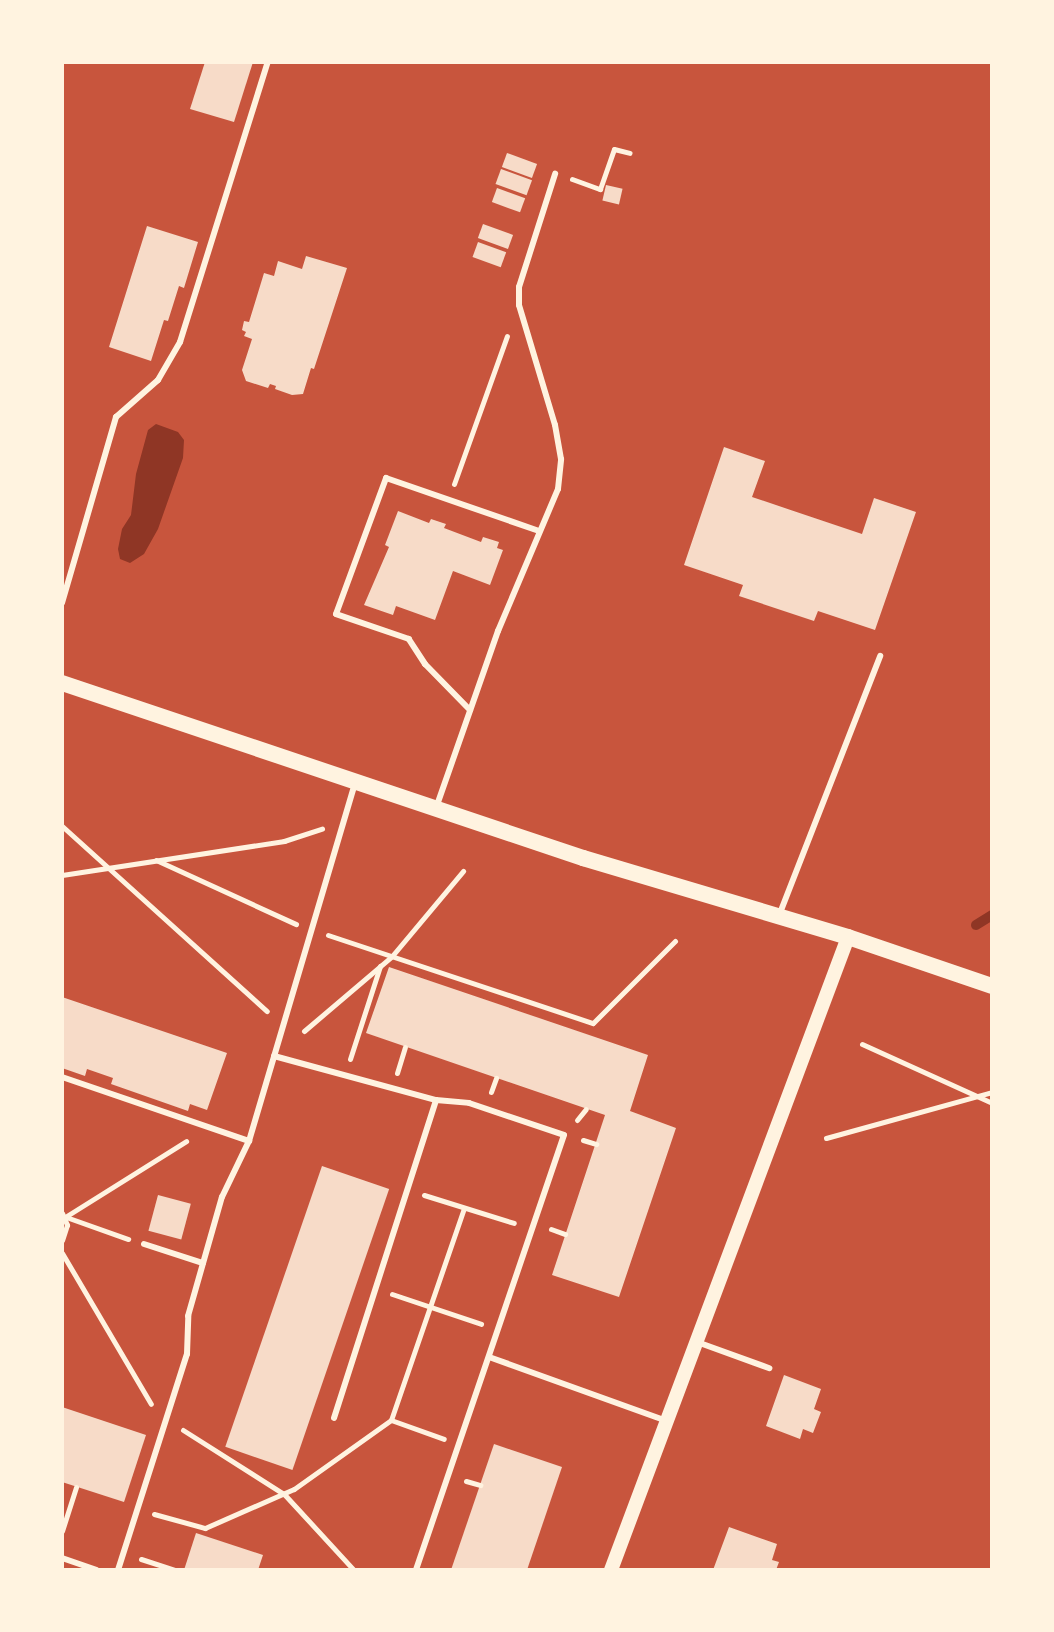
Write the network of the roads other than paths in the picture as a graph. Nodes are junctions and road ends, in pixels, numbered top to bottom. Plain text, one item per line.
1 (268, 62) edge
2 (555, 174) road end
3 (539, 531) junction
4 (62, 603) edge
5 (880, 656) dead end
6 (62, 683) edge
7 (470, 710) junction
8 (355, 782) junction
9 (436, 808) junction
10 (779, 916) junction
11 (848, 937) junction
12 (992, 986) edge
13 (274, 1056) junction
14 (62, 1077) edge
15 (436, 1100) junction
16 (249, 1141) junction
17 (144, 1244) road end
18 (203, 1263) junction
19 (697, 1342) junction
20 (489, 1357) junction
21 (769, 1368) dead end
22 (334, 1418) dead end
23 (667, 1421) junction
24 (62, 1558) edge
25 (96, 1570) edge
26 (118, 1570) edge
27 (416, 1570) edge
28 (611, 1570) edge

1 - 4 lane
2 - 3 lane
3 - 7 lane
3 - 7 lane
5 - 10 lane
6 - 8 main road
7 - 9 lane
8 - 9 main road
8 - 13 lane
9 - 10 main road
10 - 11 main road
11 - 12 main road
11 - 19 street
13 - 15 lane
13 - 16 lane
14 - 16 lane
15 - 20 lane
15 - 22 lane
16 - 18 lane
17 - 18 lane
18 - 26 lane
19 - 21 lane
19 - 23 street
20 - 23 lane
20 - 27 lane
23 - 28 street
24 - 25 lane

